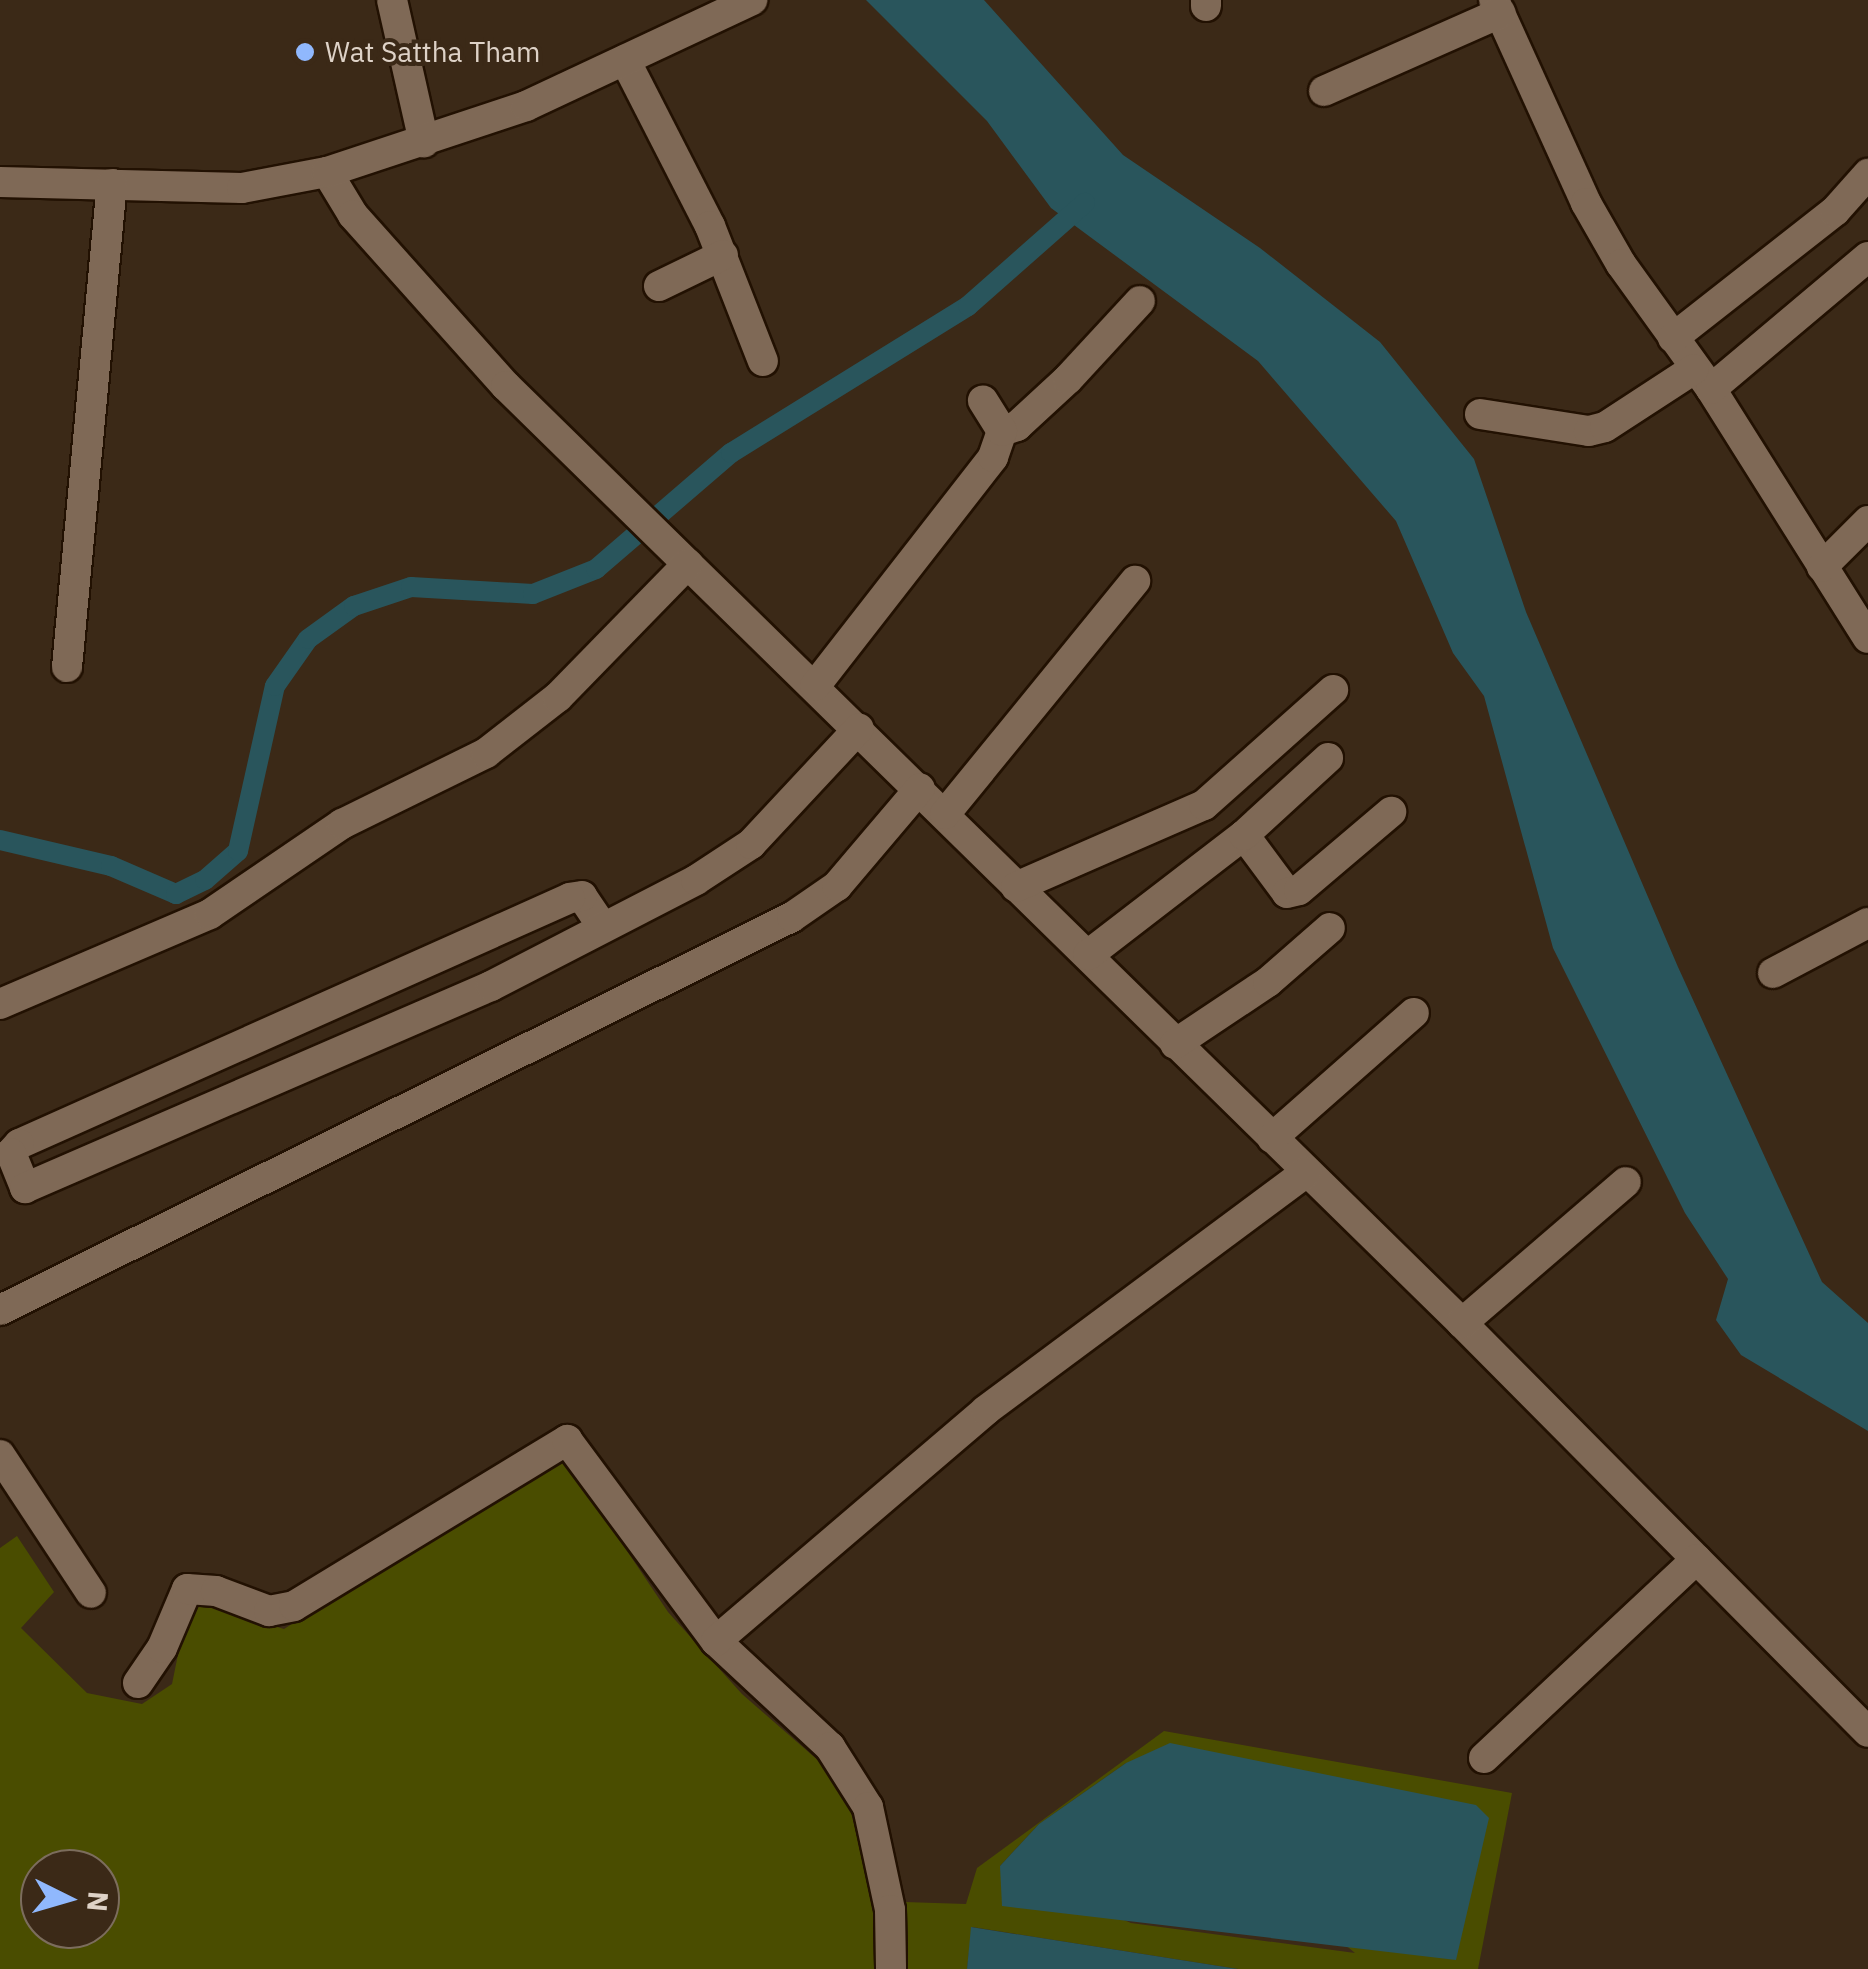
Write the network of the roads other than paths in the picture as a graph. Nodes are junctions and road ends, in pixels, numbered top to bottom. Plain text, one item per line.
1 (392, 0) edge
2 (752, 0) edge
3 (1497, 6) edge
4 (624, 60) junction
5 (1324, 91) dead end
6 (424, 142) junction
7 (327, 172) junction
8 (1868, 174) edge
9 (0, 182) edge
10 (112, 184) junction
11 (723, 255) junction
12 (1868, 257) edge
13 (659, 286) dead end
14 (1140, 301) dead end
15 (1673, 338) junction
16 (763, 361) dead end
17 (1702, 379) junction
18 (982, 401) dead end
19 (1480, 414) dead end
20 (1002, 431) junction
21 (1868, 521) edge
22 (686, 562) junction
23 (1822, 567) junction
24 (1135, 581) dead end
25 (1868, 638) edge
26 (67, 667) dead end
27 (815, 686) junction
28 (1333, 690) dead end
29 (860, 728) junction
30 (1328, 758) dead end
31 (920, 788) junction
32 (1390, 812) dead end
33 (945, 814) junction
34 (1244, 835) junction
35 (1016, 887) junction
36 (1868, 923) edge
37 (602, 926) junction
38 (1330, 928) dead end
39 (1088, 954) junction
40 (1773, 973) dead end
41 (0, 1004) edge
42 (1414, 1013) dead end
43 (1175, 1044) junction
44 (1272, 1138) junction
45 (1306, 1172) junction
46 (1626, 1182) dead end
47 (0, 1310) edge
48 (1462, 1323) junction
49 (0, 1456) edge
50 (1697, 1559) junction
51 (91, 1594) dead end
52 (716, 1641) junction
53 (138, 1683) dead end
54 (1868, 1732) edge
55 (1484, 1758) dead end
56 (891, 1969) edge

1 - 6 street
2 - 4 street
3 - 5 street
3 - 15 street
4 - 6 street
4 - 11 street
6 - 7 street
7 - 10 street
7 - 22 street
8 - 15 street
9 - 10 street
10 - 26 street
11 - 13 street
11 - 16 street
12 - 17 street
14 - 20 street
15 - 17 street
17 - 19 street
17 - 23 street
18 - 20 street
20 - 27 street
21 - 23 street
22 - 27 street
22 - 41 street
23 - 25 street
24 - 33 street
27 - 29 street
28 - 35 street
29 - 31 street
29 - 37 street
30 - 34 street
31 - 33 street
31 - 47 street
32 - 34 street
33 - 35 street
34 - 39 street
35 - 39 street
36 - 40 street
37 - 37 street
38 - 43 street
39 - 43 street
42 - 44 street
43 - 44 street
44 - 45 street
45 - 48 street
45 - 52 street
46 - 48 street
48 - 50 street
49 - 51 street
50 - 54 street
50 - 55 street
52 - 53 street
52 - 56 street

